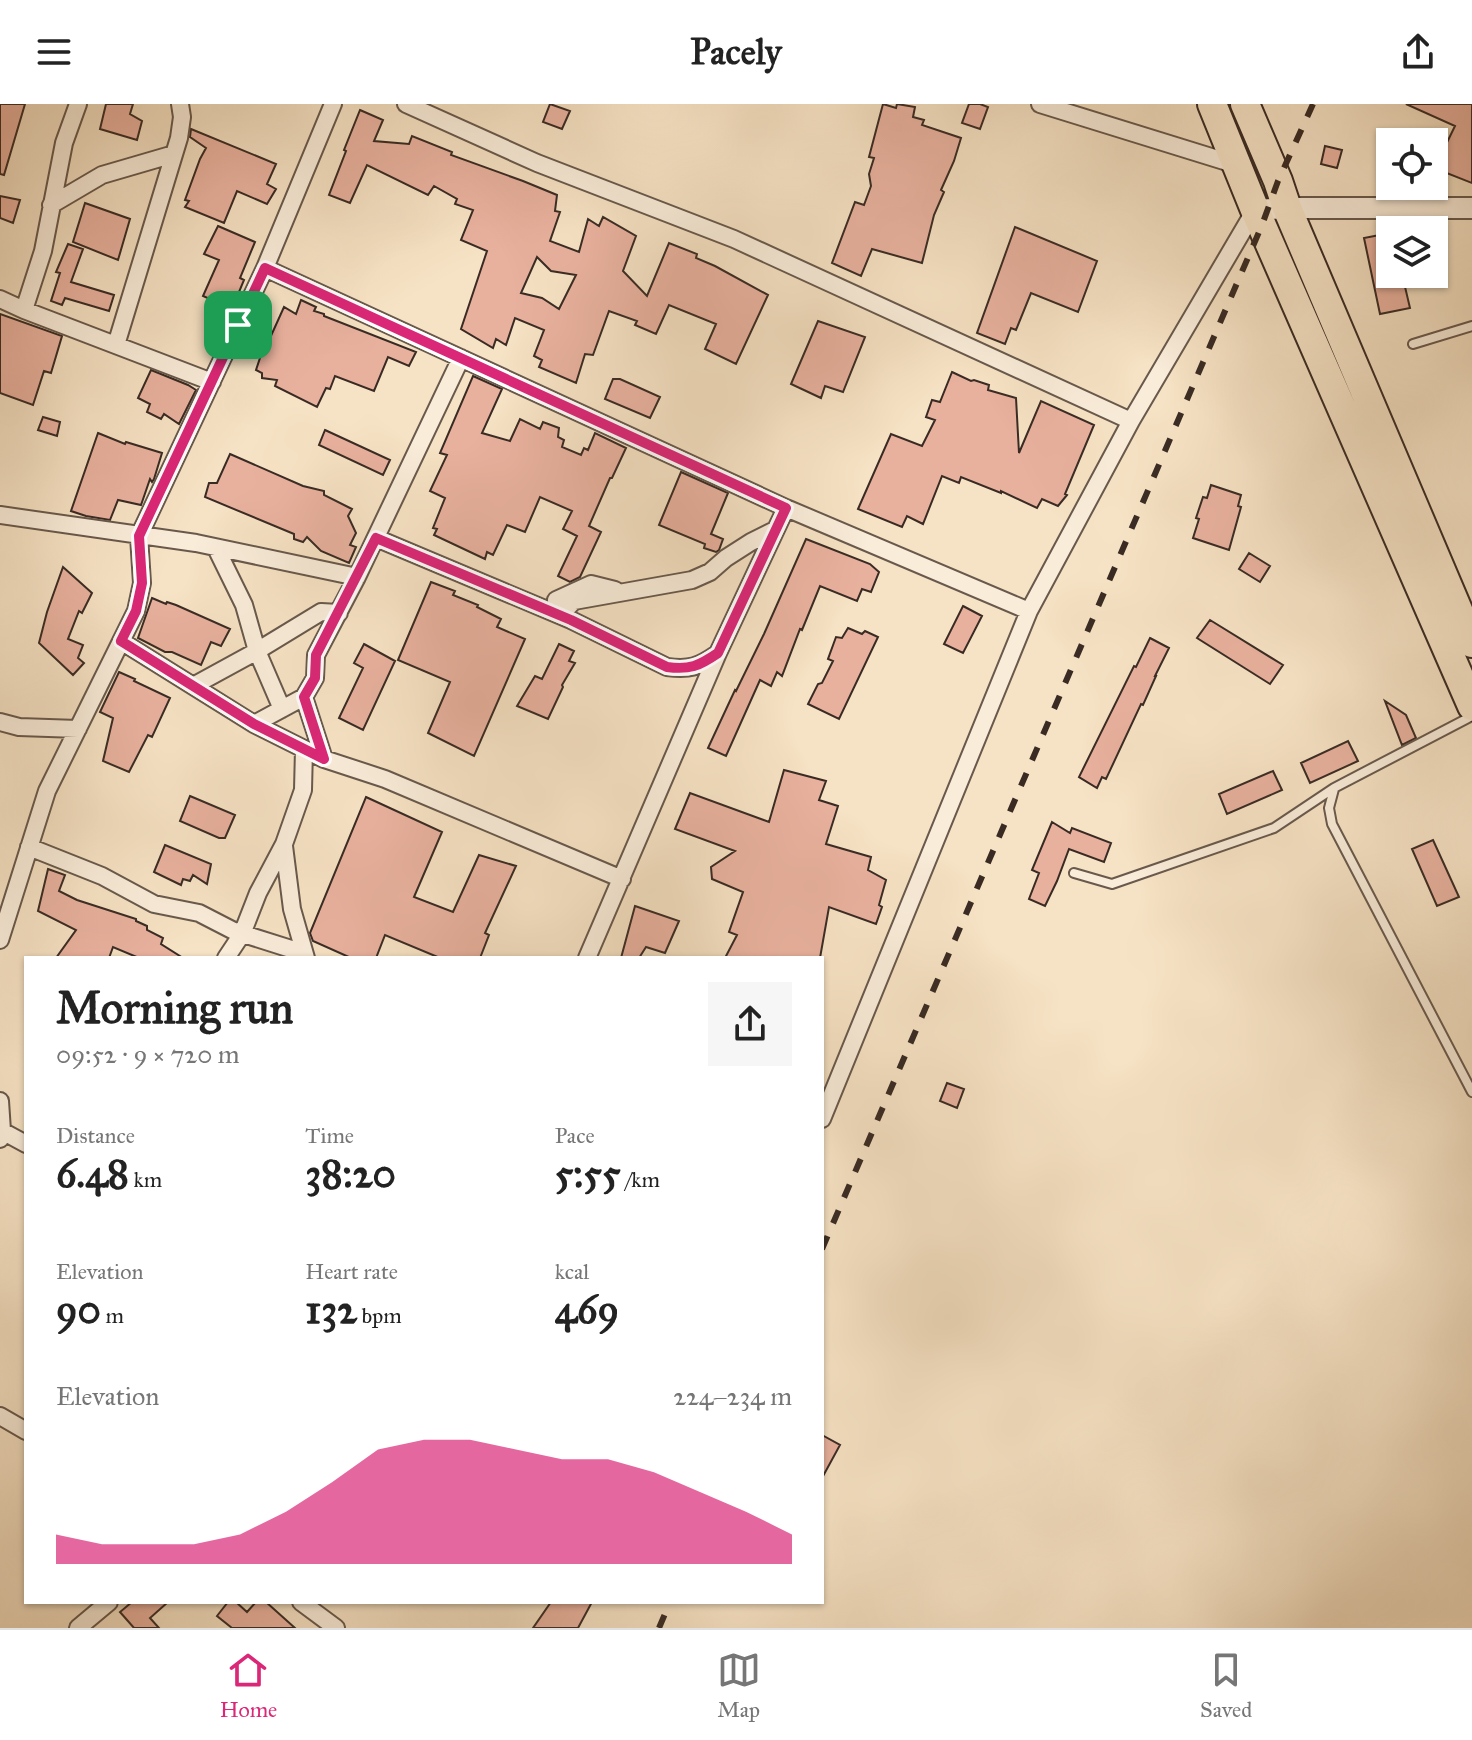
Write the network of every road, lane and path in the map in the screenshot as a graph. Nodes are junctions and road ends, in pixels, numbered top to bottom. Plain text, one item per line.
1 (78, 104) edge
2 (180, 104) edge
3 (333, 104) edge
4 (406, 104) edge
5 (1040, 104) edge
6 (1212, 104) edge
7 (1245, 104) edge
8 (174, 154) junction
9 (1238, 165) junction
10 (51, 205) junction
11 (1287, 208) junction
12 (1472, 208) edge
13 (1255, 210) junction
14 (265, 268) junction
15 (0, 299) edge
16 (24, 310) junction
17 (1472, 326) edge
18 (1413, 344) dead end
19 (116, 345) junction
20 (461, 358) junction
21 (212, 382) junction
22 (1131, 421) junction
23 (786, 508) junction
24 (0, 515) edge
25 (775, 530) junction
26 (139, 536) junction
27 (376, 538) junction
28 (216, 548) junction
29 (357, 577) junction
30 (558, 607) junction
31 (1029, 611) junction
32 (339, 613) junction
33 (121, 641) junction
34 (1472, 643) edge
35 (257, 651) junction
36 (718, 653) junction
37 (193, 686) junction
38 (304, 697) junction
39 (1472, 706) edge
40 (282, 709) junction
41 (1472, 716) edge
42 (0, 722) edge
43 (254, 724) junction
44 (78, 729) junction
45 (304, 749) junction
46 (324, 759) junction
47 (1334, 788) junction
48 (284, 844) junction
49 (29, 847) junction
50 (1074, 873) dead end
51 (622, 879) junction
52 (242, 934) junction
53 (0, 940) edge
54 (227, 956) edge
55 (303, 956) edge
56 (305, 956) edge
57 (588, 956) edge
58 (1472, 1092) edge
59 (0, 1101) edge
60 (824, 1114) edge
61 (1, 1135) edge
62 (24, 1143) edge
63 (0, 1416) edge
64 (24, 1430) edge
65 (107, 1604) edge
66 (304, 1604) edge
67 (78, 1628) edge
68 (336, 1628) edge

1 - 10 street
2 - 8 street
3 - 14 street
4 - 22 street
5 - 9 street
6 - 9 highway
7 - 11 highway
8 - 10 street
8 - 19 street
9 - 13 highway
10 - 16 street
11 - 12 street
11 - 13 street
11 - 34 highway
13 - 22 street
13 - 39 highway
14 - 20 street
14 - 21 street
15 - 16 street
16 - 19 street
17 - 18 lane
19 - 21 street
20 - 23 street
20 - 27 street
21 - 26 street
22 - 31 street
23 - 25 street
23 - 31 street
24 - 26 street
25 - 30 street
25 - 36 street
26 - 28 street
26 - 33 street
27 - 29 street
27 - 30 street
28 - 29 street
28 - 35 street
29 - 32 street
30 - 36 street
31 - 60 street
32 - 35 street
32 - 38 street
33 - 37 street
33 - 44 street
35 - 37 street
35 - 40 street
36 - 51 street
37 - 43 street
38 - 40 street
38 - 46 street
40 - 43 street
41 - 47 lane
42 - 44 street
43 - 45 street
44 - 49 street
45 - 46 street
45 - 48 street
46 - 51 street
47 - 50 lane
47 - 58 lane
48 - 52 street
48 - 56 street
49 - 52 street
49 - 53 street
51 - 57 street
52 - 54 street
52 - 55 street
59 - 61 street
61 - 62 street
63 - 64 street
65 - 67 street
66 - 68 street

